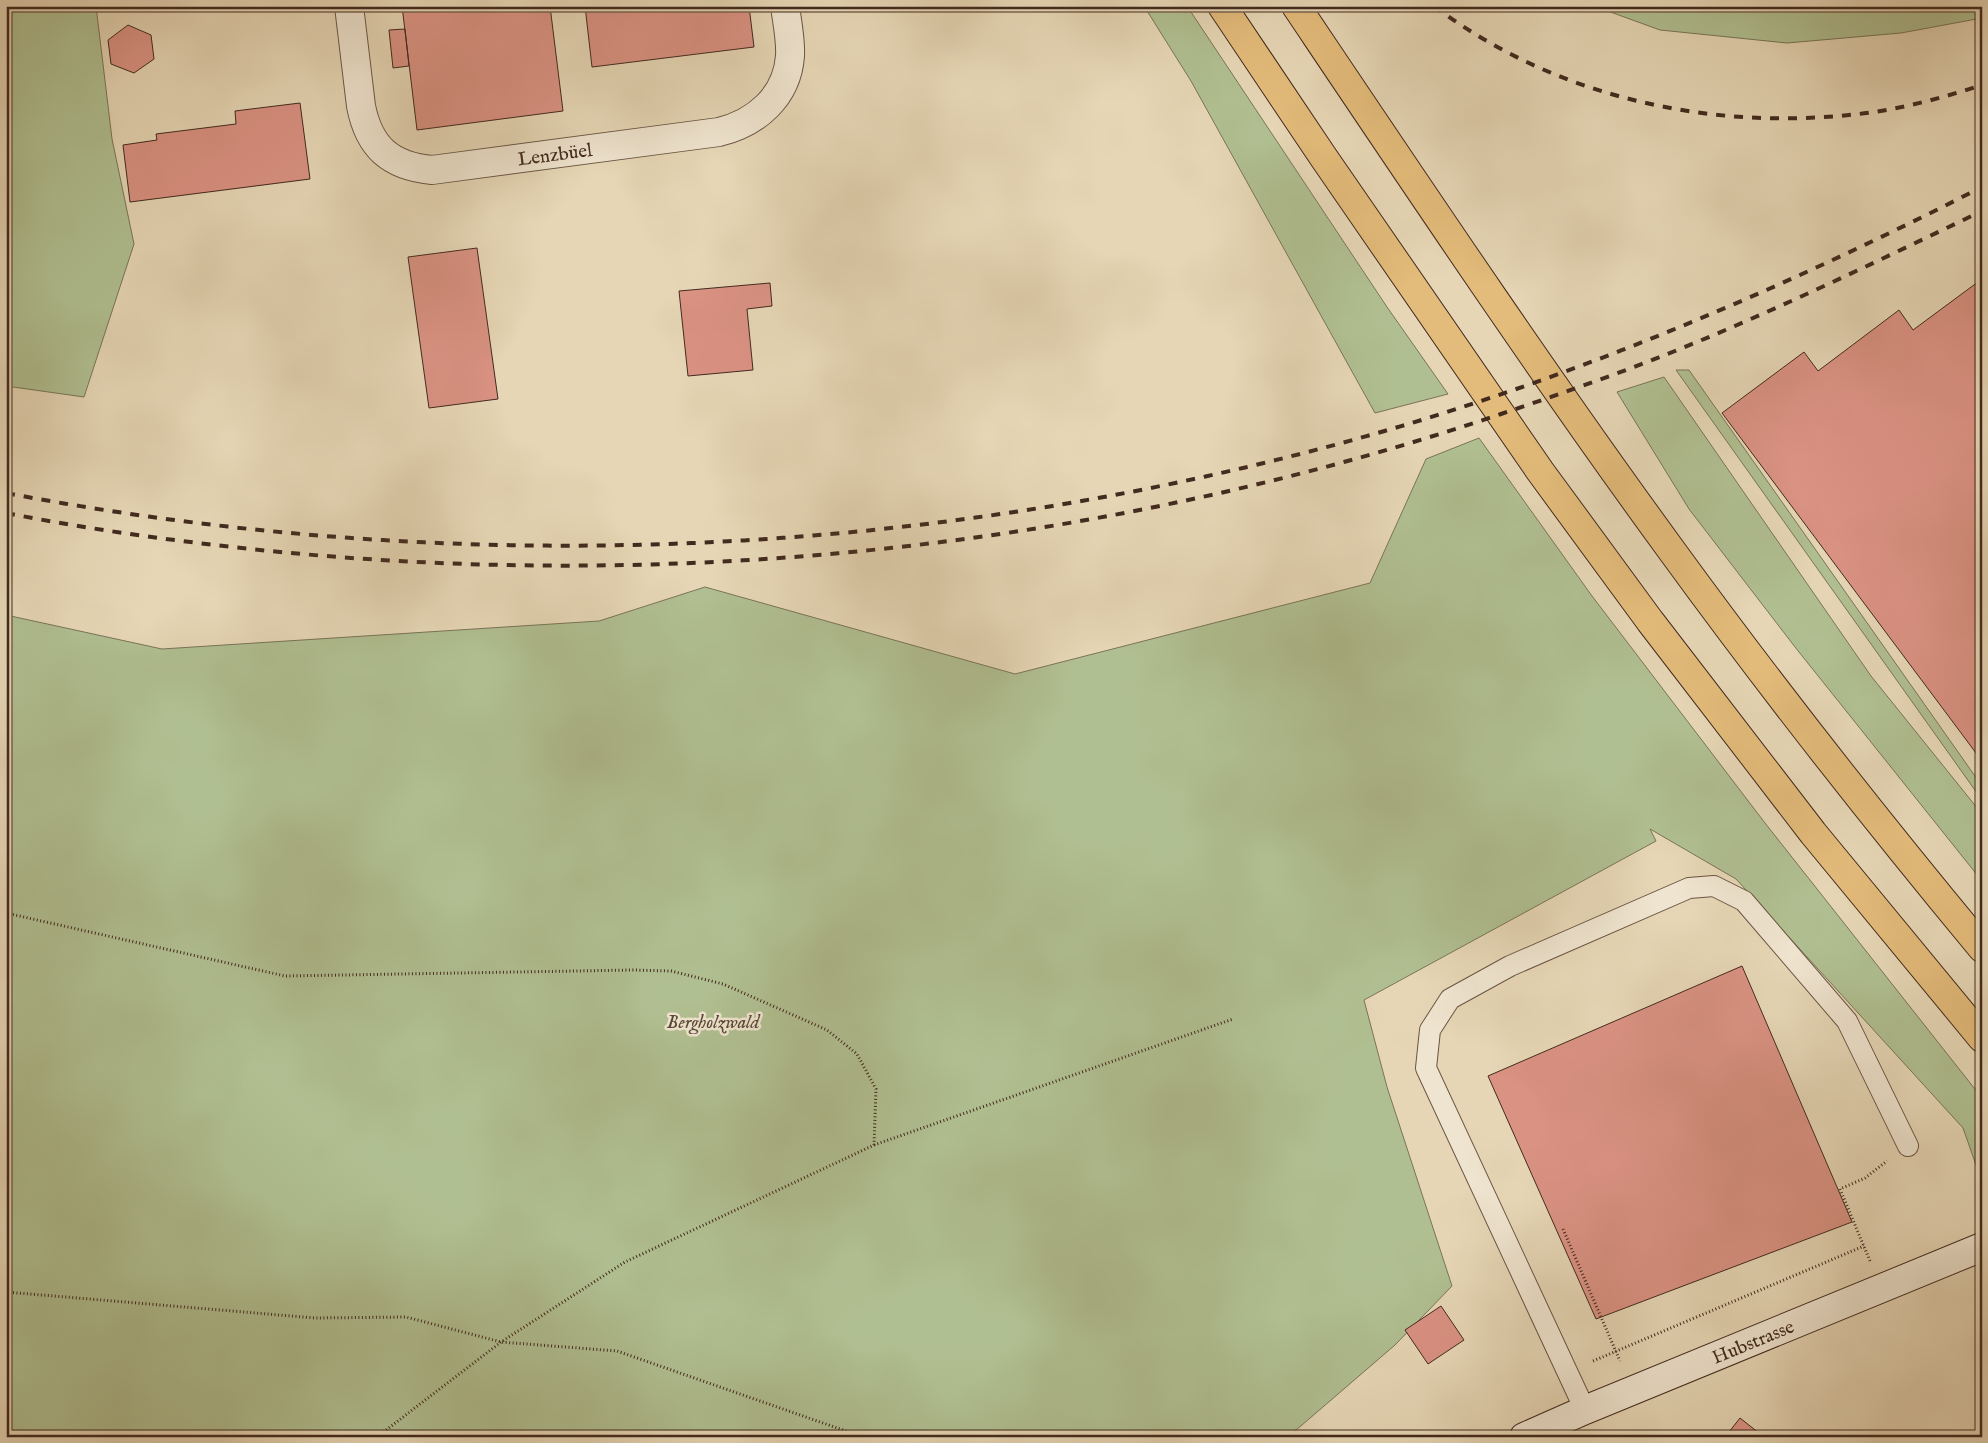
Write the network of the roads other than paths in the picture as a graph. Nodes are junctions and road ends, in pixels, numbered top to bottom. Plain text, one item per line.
1 (349, 6) edge
2 (785, 6) edge
3 (1222, 6) edge
4 (1296, 6) edge
5 (1982, 948) edge
6 (1982, 1038) edge
7 (1908, 1146) road end
8 (1982, 1247) edge
9 (1585, 1410) junction
10 (1554, 1431) edge
11 (1524, 1437) edge

1 - 2 street, Lenzbüel
3 - 6 highway
4 - 5 highway
7 - 9 lane
8 - 9 street, Hubstrasse
9 - 10 street, Hubstrasse
10 - 11 street, Hubstrasse

